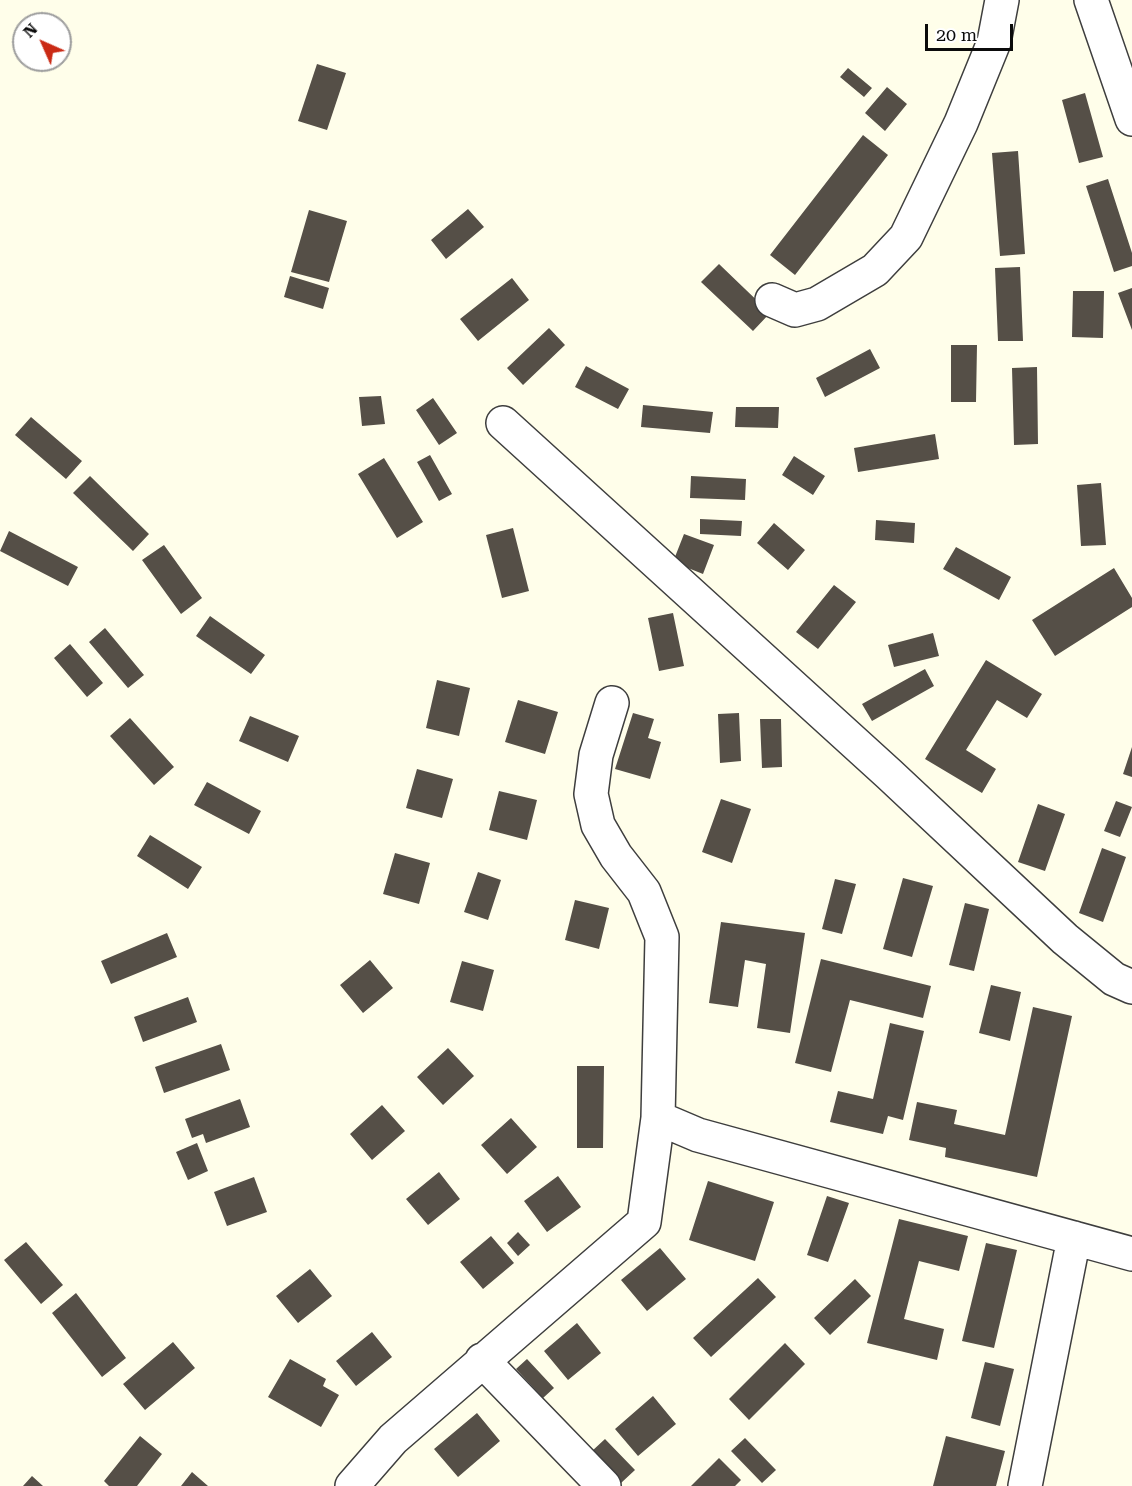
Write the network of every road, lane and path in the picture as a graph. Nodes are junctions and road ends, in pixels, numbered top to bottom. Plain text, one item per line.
1 (1002, 0) edge
2 (1091, 0) edge
3 (1132, 119) edge
4 (772, 300) dead end
5 (503, 423) dead end
6 (612, 703) dead end
7 (1132, 987) edge
8 (658, 1118) junction
9 (1074, 1238) junction
10 (1132, 1254) edge
11 (482, 1360) junction
12 (352, 1486) edge
13 (604, 1486) edge
14 (1025, 1486) edge

1 - 4 street
2 - 3 street
5 - 7 street
6 - 8 street
8 - 9 street
8 - 11 street
9 - 10 street
9 - 14 street
11 - 12 street
11 - 13 street

